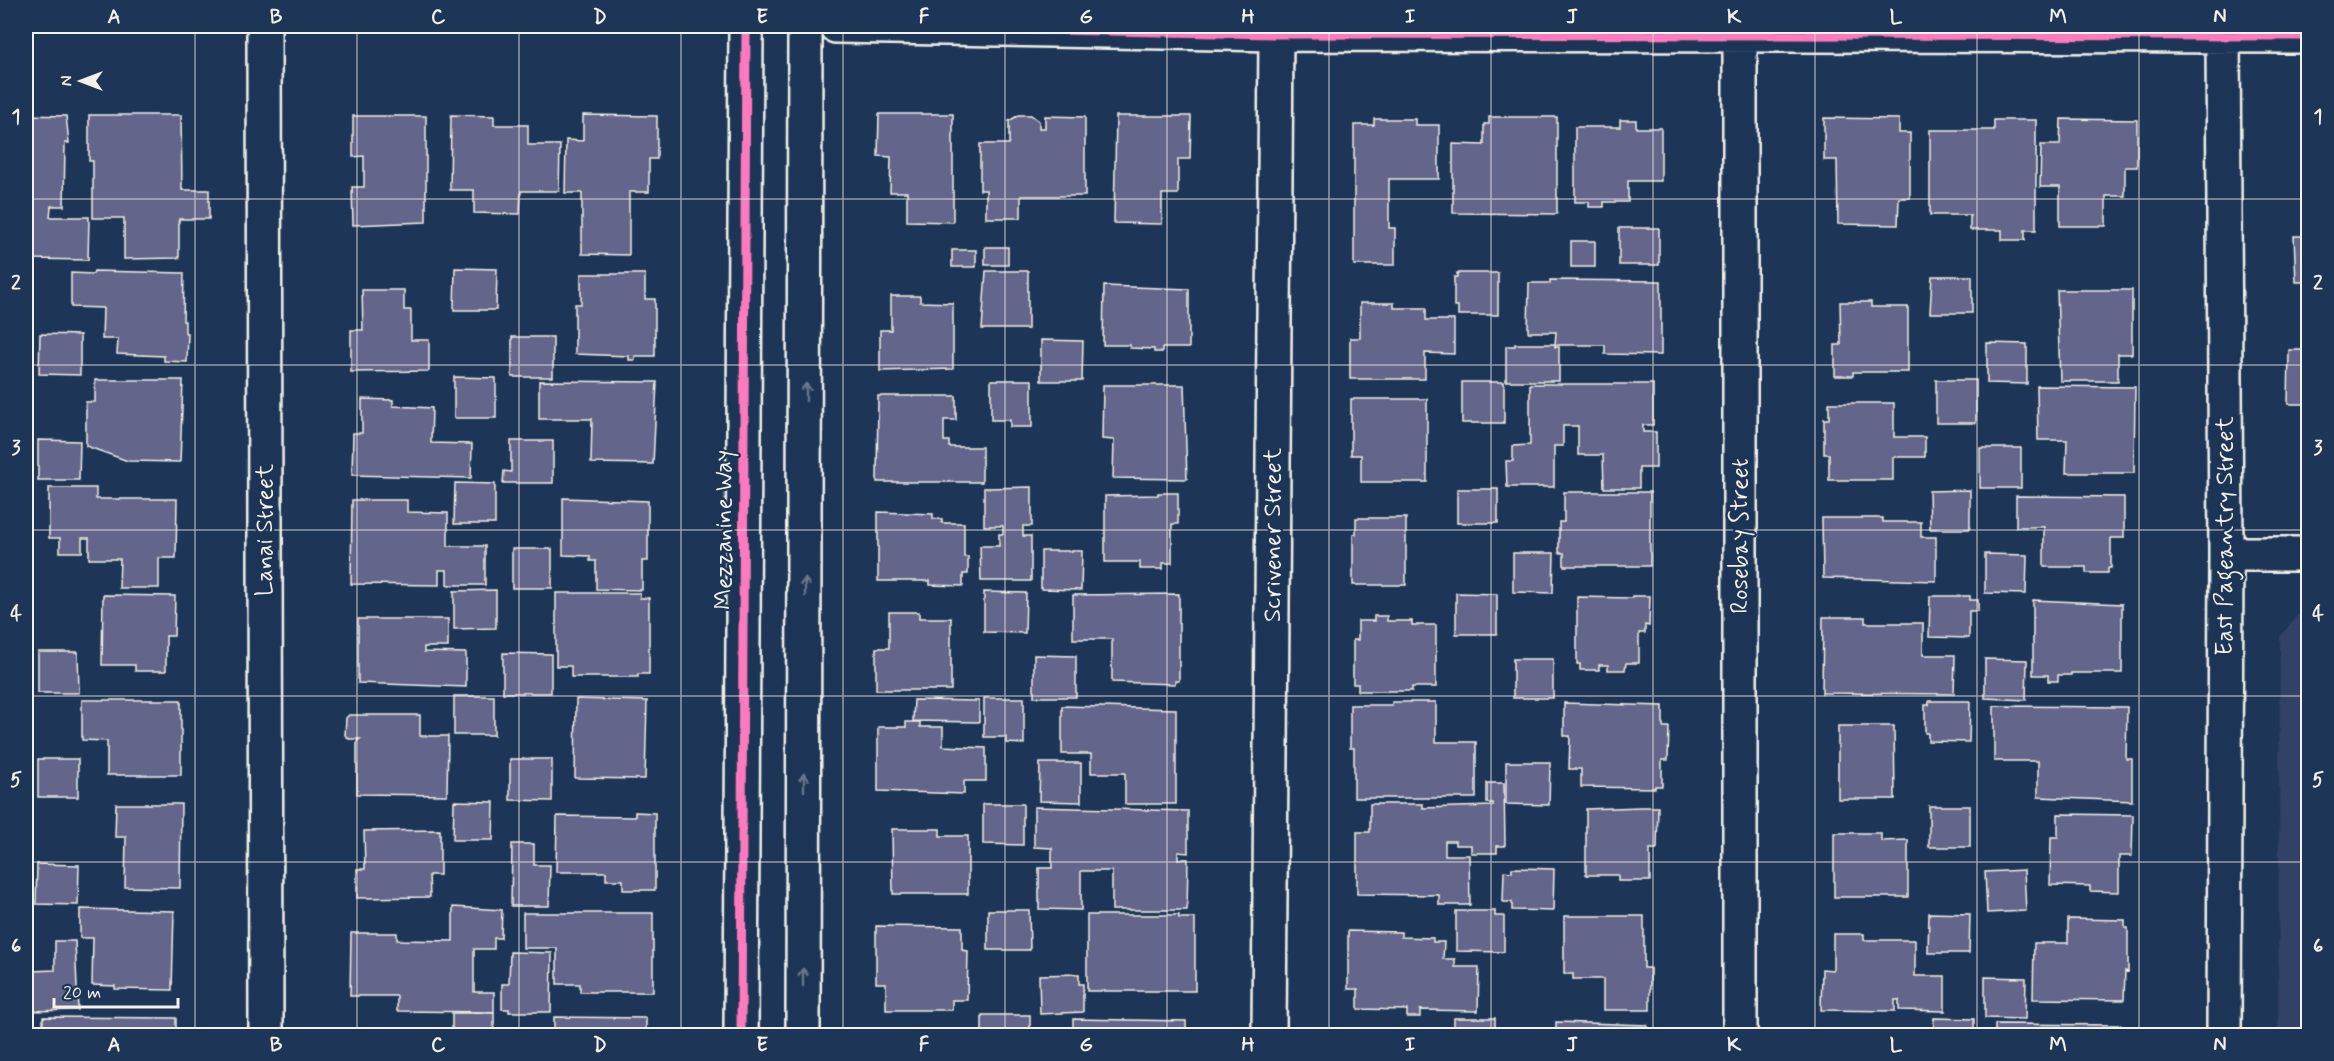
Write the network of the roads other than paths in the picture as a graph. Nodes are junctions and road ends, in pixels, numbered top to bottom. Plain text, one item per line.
1 (264, 26) edge
2 (746, 26) edge
3 (805, 26) edge
4 (836, 26) edge
5 (1276, 34) junction
6 (1740, 36) junction
7 (2223, 36) junction
8 (2308, 36) edge
9 (2226, 554) junction
10 (2308, 554) edge
11 (266, 1035) edge
12 (741, 1035) edge
13 (803, 1035) edge
14 (1269, 1035) edge
15 (1740, 1035) edge
16 (2223, 1035) edge

1 - 11 street, Lanai Street
2 - 12 street, Mezzanine Way
13 -> 3 street
4 - 5 street
5 - 6 street
5 - 14 street, Scrivener Street
6 - 7 street
6 - 15 street, Rosebay Street
7 - 8 street
7 - 9 street, East Pageantry Street
9 - 10 street
9 - 16 street, East Pageantry Street

